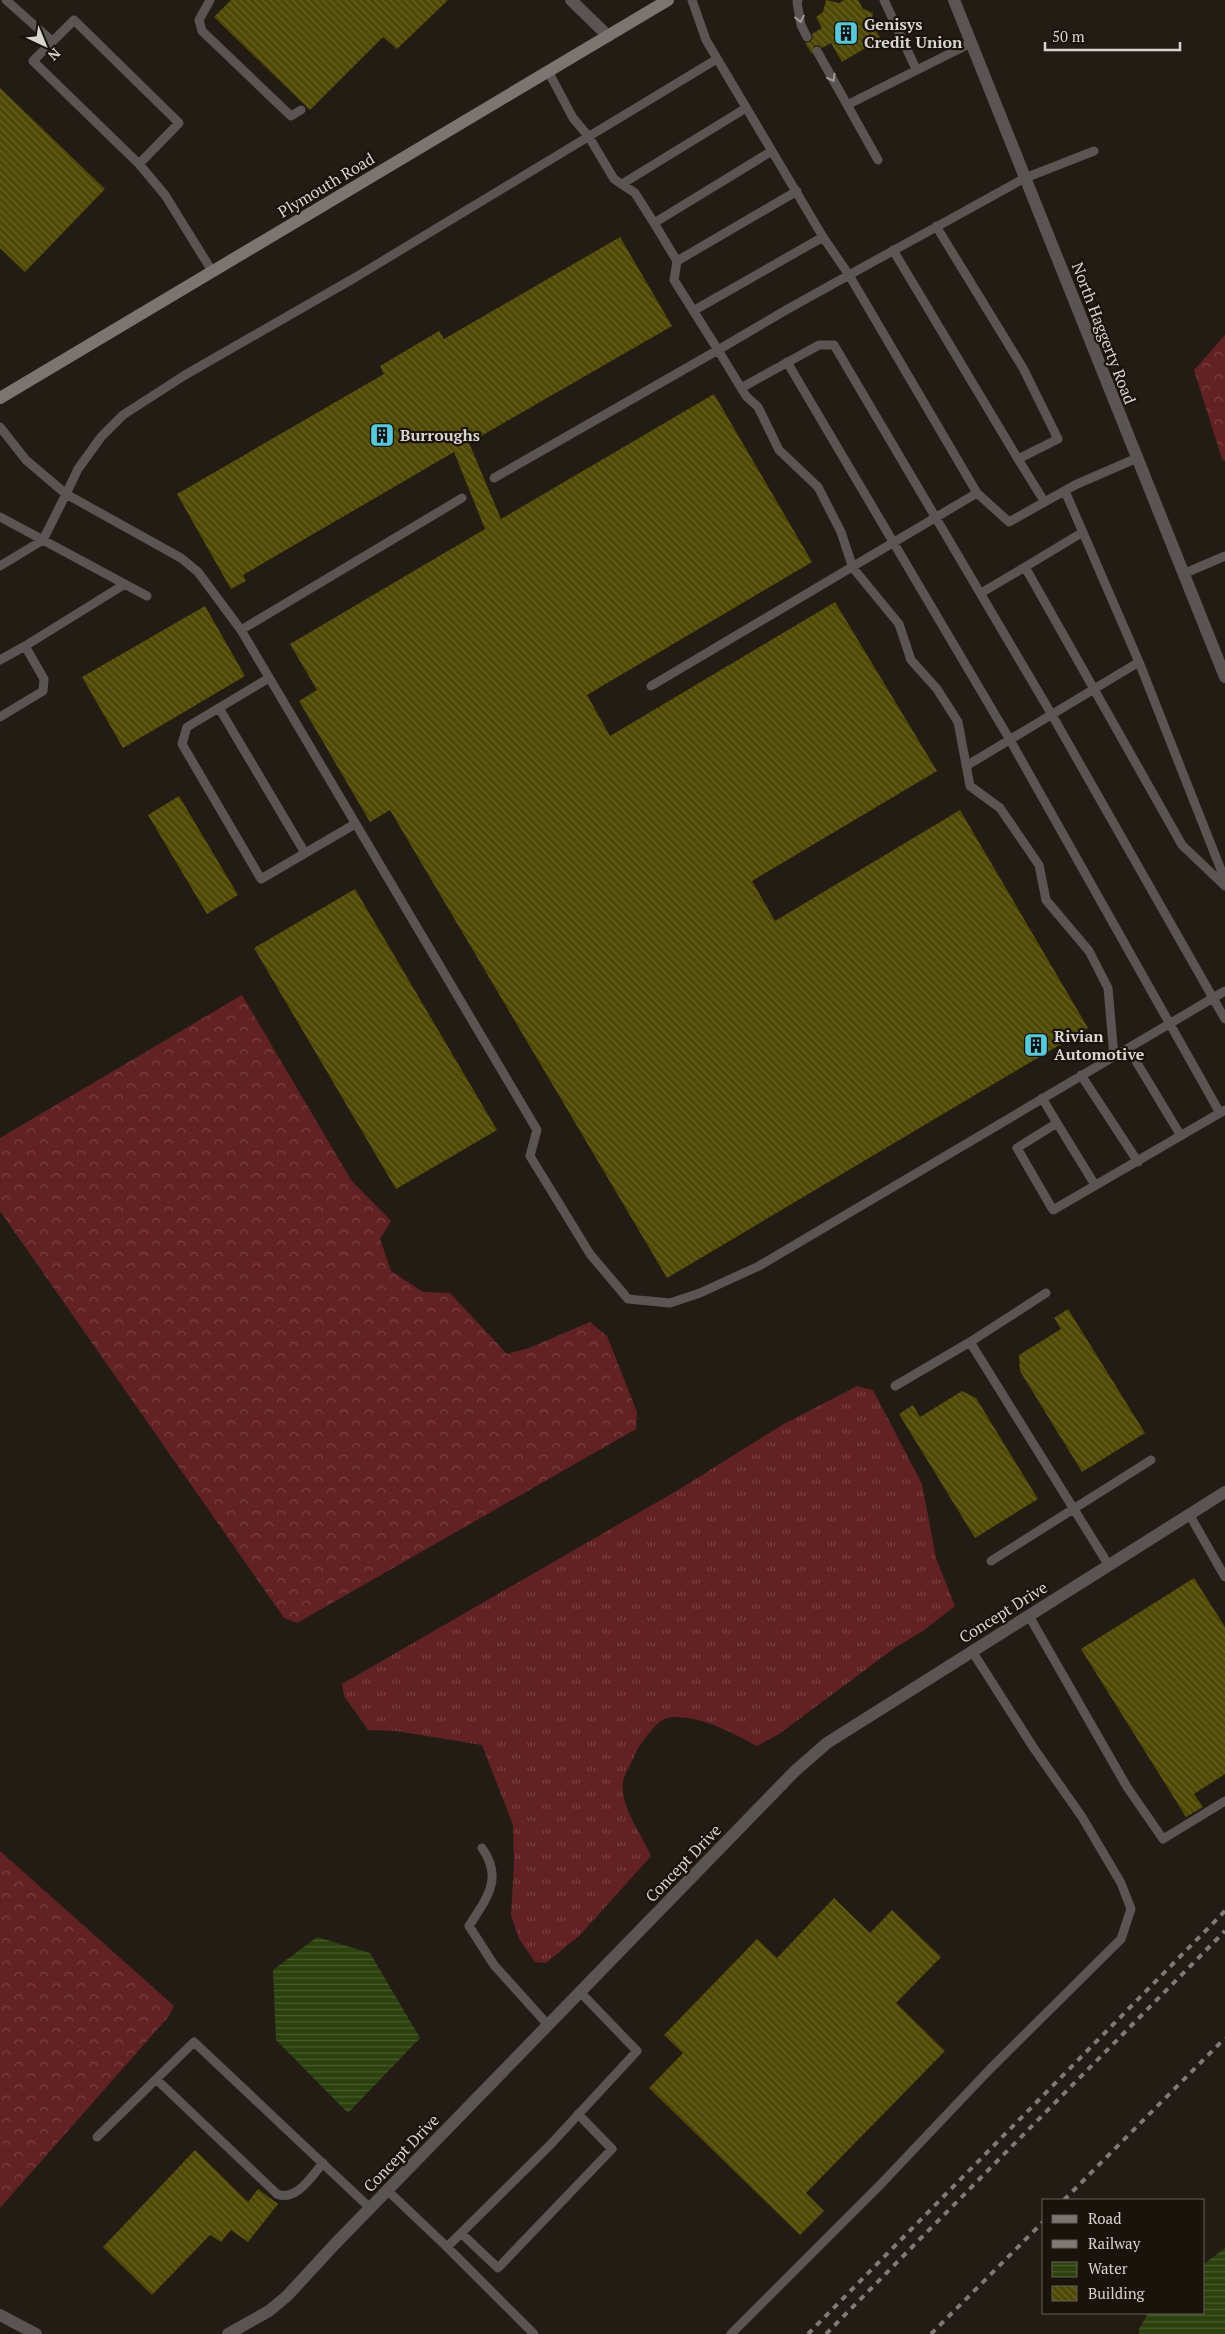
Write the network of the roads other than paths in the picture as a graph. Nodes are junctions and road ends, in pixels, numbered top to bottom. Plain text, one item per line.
1 (6, 0) edge
2 (210, 0) edge
3 (571, 0) edge
4 (668, 0) edge
5 (692, 0) edge
6 (798, 0) edge
7 (884, 0) edge
8 (954, 0) edge
9 (608, 36) junction
10 (807, 37) dead end
11 (52, 41) junction
12 (971, 43) junction
13 (817, 51) dead end
14 (717, 59) junction
15 (916, 69) junction
16 (548, 71) junction
17 (847, 105) junction
18 (746, 108) junction
19 (301, 110) dead end
20 (588, 137) junction
21 (772, 151) junction
22 (1094, 151) dead end
23 (878, 160) dead end
24 (138, 164) junction
25 (1026, 178) junction
26 (622, 184) junction
27 (797, 192) junction
28 (654, 223) junction
29 (936, 226) junction
30 (824, 236) junction
31 (894, 250) junction
32 (677, 261) junction
33 (212, 271) junction
34 (849, 275) junction
35 (693, 311) junction
36 (718, 350) junction
37 (787, 362) junction
38 (741, 388) junction
39 (0, 398) edge
40 (0, 427) edge
41 (1136, 458) junction
42 (1018, 459) junction
43 (494, 478) dead end
44 (1064, 491) junction
45 (977, 493) junction
46 (66, 494) junction
47 (462, 498) dead end
48 (1044, 502) junction
49 (936, 516) junction
50 (0, 517) edge
51 (1083, 532) junction
52 (43, 540) junction
53 (893, 542) junction
54 (1225, 556) edge
55 (0, 566) edge
56 (1025, 567) junction
57 (853, 568) junction
58 (1183, 574) junction
59 (125, 584) junction
60 (981, 593) junction
61 (147, 596) dead end
62 (241, 630) junction
63 (24, 646) junction
64 (0, 660) edge
65 (1139, 662) junction
66 (1225, 677) edge
67 (268, 678) junction
68 (651, 686) dead end
69 (1094, 690) junction
70 (219, 708) junction
71 (1052, 715) junction
72 (0, 717) edge
73 (1010, 740) junction
74 (966, 766) junction
75 (355, 824) junction
76 (305, 853) junction
77 (1225, 880) edge
78 (1225, 886) edge
79 (1225, 991) edge
80 (1213, 998) junction
81 (1225, 1019) edge
82 (1170, 1022) junction
83 (1128, 1048) junction
84 (1114, 1056) junction
85 (1082, 1075) junction
86 (1042, 1098) junction
87 (1223, 1111) edge
88 (1057, 1123) junction
89 (1181, 1136) junction
90 (1138, 1162) junction
91 (1095, 1185) junction
92 (1046, 1293) dead end
93 (970, 1342) junction
94 (895, 1386) dead end
95 (1151, 1460) dead end
96 (1225, 1492) edge
97 (1075, 1509) junction
98 (1189, 1514) junction
99 (991, 1561) dead end
100 (1108, 1564) junction
101 (1225, 1577) edge
102 (1029, 1616) junction
103 (972, 1651) junction
104 (1225, 1801) edge
105 (482, 1848) dead end
106 (580, 1992) junction
107 (548, 2025) junction
108 (156, 2079) junction
109 (578, 2114) junction
110 (97, 2137) dead end
111 (323, 2163) junction
112 (387, 2190) junction
113 (370, 2208) junction
114 (461, 2233) junction
115 (447, 2248) junction
116 (0, 2315) edge
117 (36, 2334) edge
118 (228, 2334) edge
119 (534, 2334) edge
120 (731, 2334) edge

1 - 11 lane
2 - 19 lane
3 - 9 street
4 - 9 main road, Plymouth Road
5 - 14 lane
6 -> 10 lane
7 - 15 lane
8 - 12 street, North Haggerty Road
9 - 16 main road, Plymouth Road
11 - 24 lane
11 - 24 lane
12 - 15 lane
12 - 25 street, North Haggerty Road
13 -> 17 lane
14 - 18 lane
14 - 20 lane
15 - 17 lane
16 - 20 lane
16 - 33 main road, Plymouth Road
17 - 23 lane
18 - 21 lane
18 - 26 lane
20 - 26 lane
20 - 46 lane
21 - 27 lane
21 - 28 lane
22 - 25 lane
24 - 33 lane
25 - 29 lane
25 - 41 street, North Haggerty Road
26 - 28 lane
27 - 30 lane
27 - 32 lane
28 - 32 lane
29 - 31 lane
29 - 42 lane
30 - 34 lane
30 - 35 lane
31 - 34 lane
31 - 42 lane
32 - 35 lane
33 - 39 main road, Plymouth Road
34 - 36 lane
34 - 45 lane
35 - 36 lane
36 - 38 lane
36 - 43 lane
37 - 38 lane
37 - 49 lane
37 - 53 lane
38 - 57 lane
40 - 46 lane
41 - 44 lane
41 - 58 street, North Haggerty Road
42 - 48 lane
44 - 48 lane
44 - 51 lane
45 - 48 lane
45 - 49 lane
46 - 52 lane
46 - 62 lane
47 - 62 lane
49 - 53 lane
49 - 60 lane
50 - 52 lane
51 - 56 lane
51 - 65 lane
52 - 55 lane
52 - 59 lane
53 - 57 lane
53 - 73 lane
54 - 58 lane
56 - 60 lane
56 - 69 lane
57 - 68 lane
57 - 74 lane
58 - 66 street, North Haggerty Road
59 - 61 lane
59 - 63 lane
60 - 71 lane
62 - 67 lane
63 - 64 lane
63 - 72 lane
65 - 69 lane
65 - 77 lane
67 - 70 lane
67 - 75 lane
69 - 71 lane
69 - 78 lane
70 - 76 lane
70 - 76 lane
71 - 73 lane
71 - 80 lane
73 - 74 lane
73 - 82 lane
74 - 84 lane
75 - 76 lane
75 - 86 lane
79 - 80 lane
80 - 81 lane
80 - 82 lane
82 - 83 lane
82 - 87 lane
83 - 84 lane
83 - 89 lane
84 - 85 lane
85 - 86 lane
85 - 90 lane
86 - 88 lane
87 - 89 lane
88 - 91 lane
88 - 91 lane
89 - 90 lane
90 - 91 lane
92 - 93 lane
93 - 94 lane
93 - 97 lane
95 - 97 lane
96 - 98 street, Concept Drive
97 - 99 lane
97 - 100 lane
98 - 100 street, Concept Drive
98 - 101 lane
100 - 102 street, Concept Drive
102 - 103 street, Concept Drive
102 - 104 lane
103 - 106 street, Concept Drive
103 - 120 lane
105 - 107 lane
106 - 107 street, Concept Drive
106 - 109 lane
107 - 112 street, Concept Drive
108 - 110 lane
108 - 111 lane
108 - 111 lane
109 - 114 lane
109 - 114 lane
111 - 113 lane
112 - 113 street, Concept Drive
112 - 115 lane
113 - 118 street, Concept Drive
114 - 115 lane
115 - 119 lane
116 - 117 street

